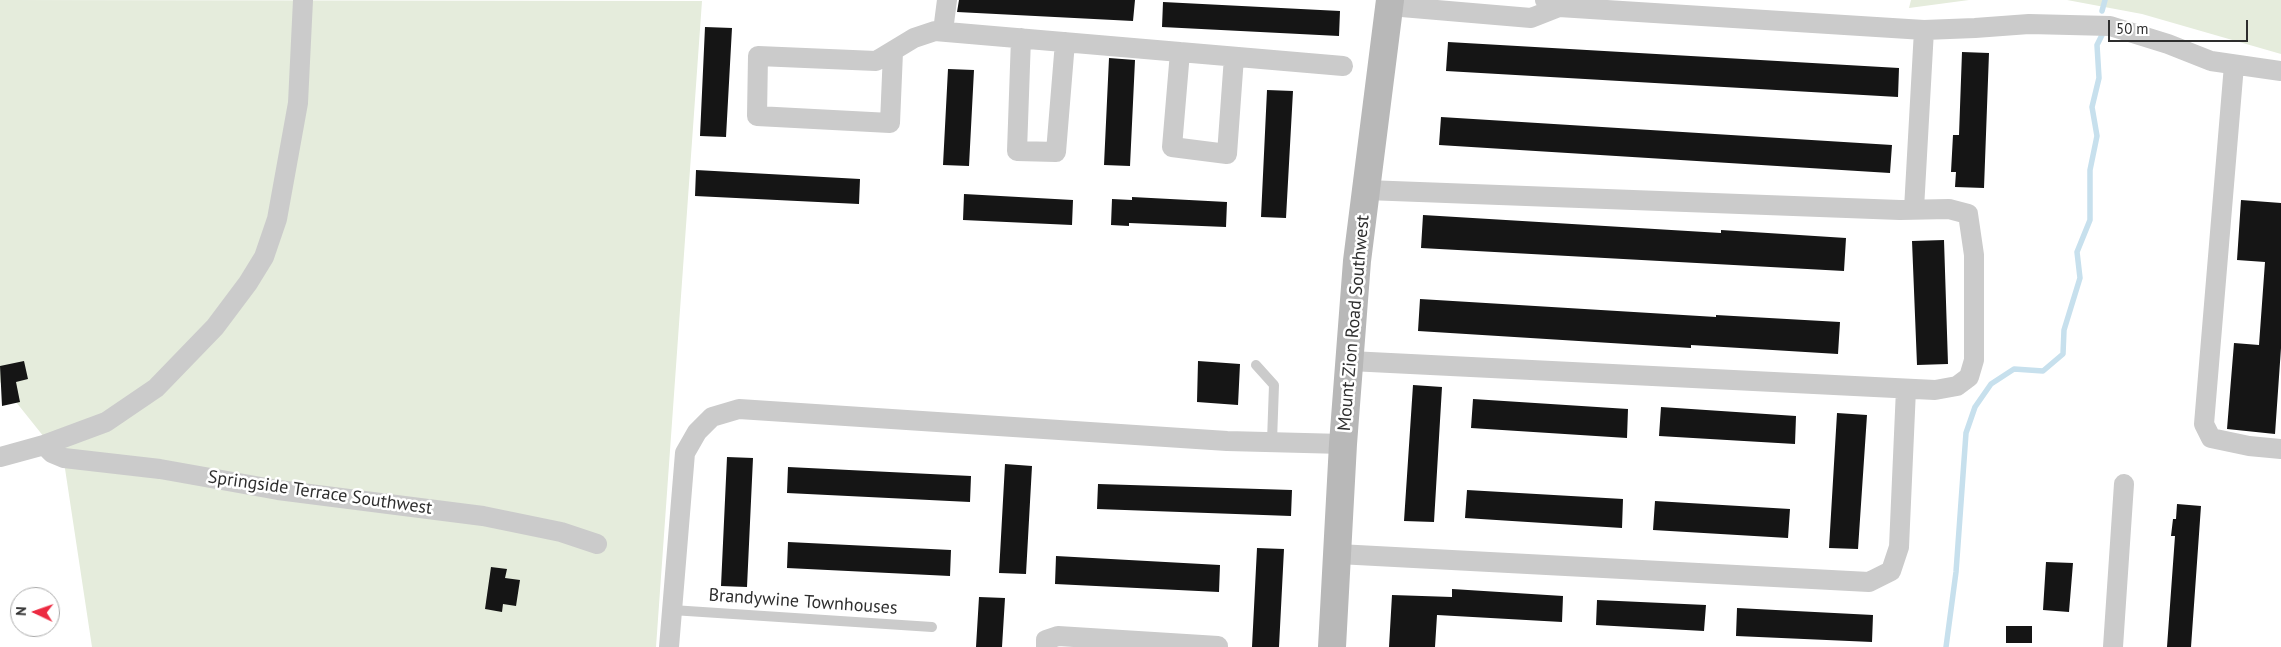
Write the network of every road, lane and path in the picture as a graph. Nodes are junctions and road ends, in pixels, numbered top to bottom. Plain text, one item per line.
1 (303, 0) edge
2 (947, 0) edge
3 (1390, 3) edge
4 (1552, 4) edge
5 (1924, 30) junction
6 (943, 31) junction
7 (1021, 38) junction
8 (1065, 42) junction
9 (893, 52) junction
10 (1180, 52) junction
11 (1234, 57) junction
12 (2234, 65) junction
13 (1343, 66) dead end
14 (2281, 71) edge
15 (1366, 190) junction
16 (1914, 210) junction
17 (1350, 361) junction
18 (1256, 365) dead end
19 (1906, 389) junction
20 (1272, 441) junction
21 (1343, 444) junction
22 (44, 445) junction
23 (2281, 449) edge
24 (0, 457) edge
25 (2124, 484) dead end
26 (597, 544) dead end
27 (1338, 554) junction
28 (672, 610) junction
29 (932, 627) dead end
30 (1218, 646) edge
31 (669, 647) edge
32 (1046, 647) edge
33 (1332, 647) edge
34 (2113, 647) edge

1 - 22 street
2 - 6 street
3 - 4 street
3 - 15 street, Mount Zion Road Southwest
4 - 5 street
5 - 12 street
5 - 16 street
6 - 7 street
6 - 9 street
7 - 8 street
7 - 8 street
8 - 10 street
9 - 9 street
10 - 11 street
10 - 11 street
11 - 13 street
12 - 14 street
12 - 23 street
15 - 16 street
15 - 17 street, Mount Zion Road Southwest
16 - 19 street
17 - 19 street
17 - 21 street, Mount Zion Road Southwest
18 - 20 lane
19 - 27 street
20 - 21 street
20 - 28 street
21 - 27 street, Mount Zion Road Southwest
22 - 24 street
22 - 26 street, Springside Terrace Southwest
25 - 34 street
27 - 33 street, Mount Zion Road Southwest
28 - 29 lane, Brandywine Townhouses
28 - 31 street
30 - 32 street

